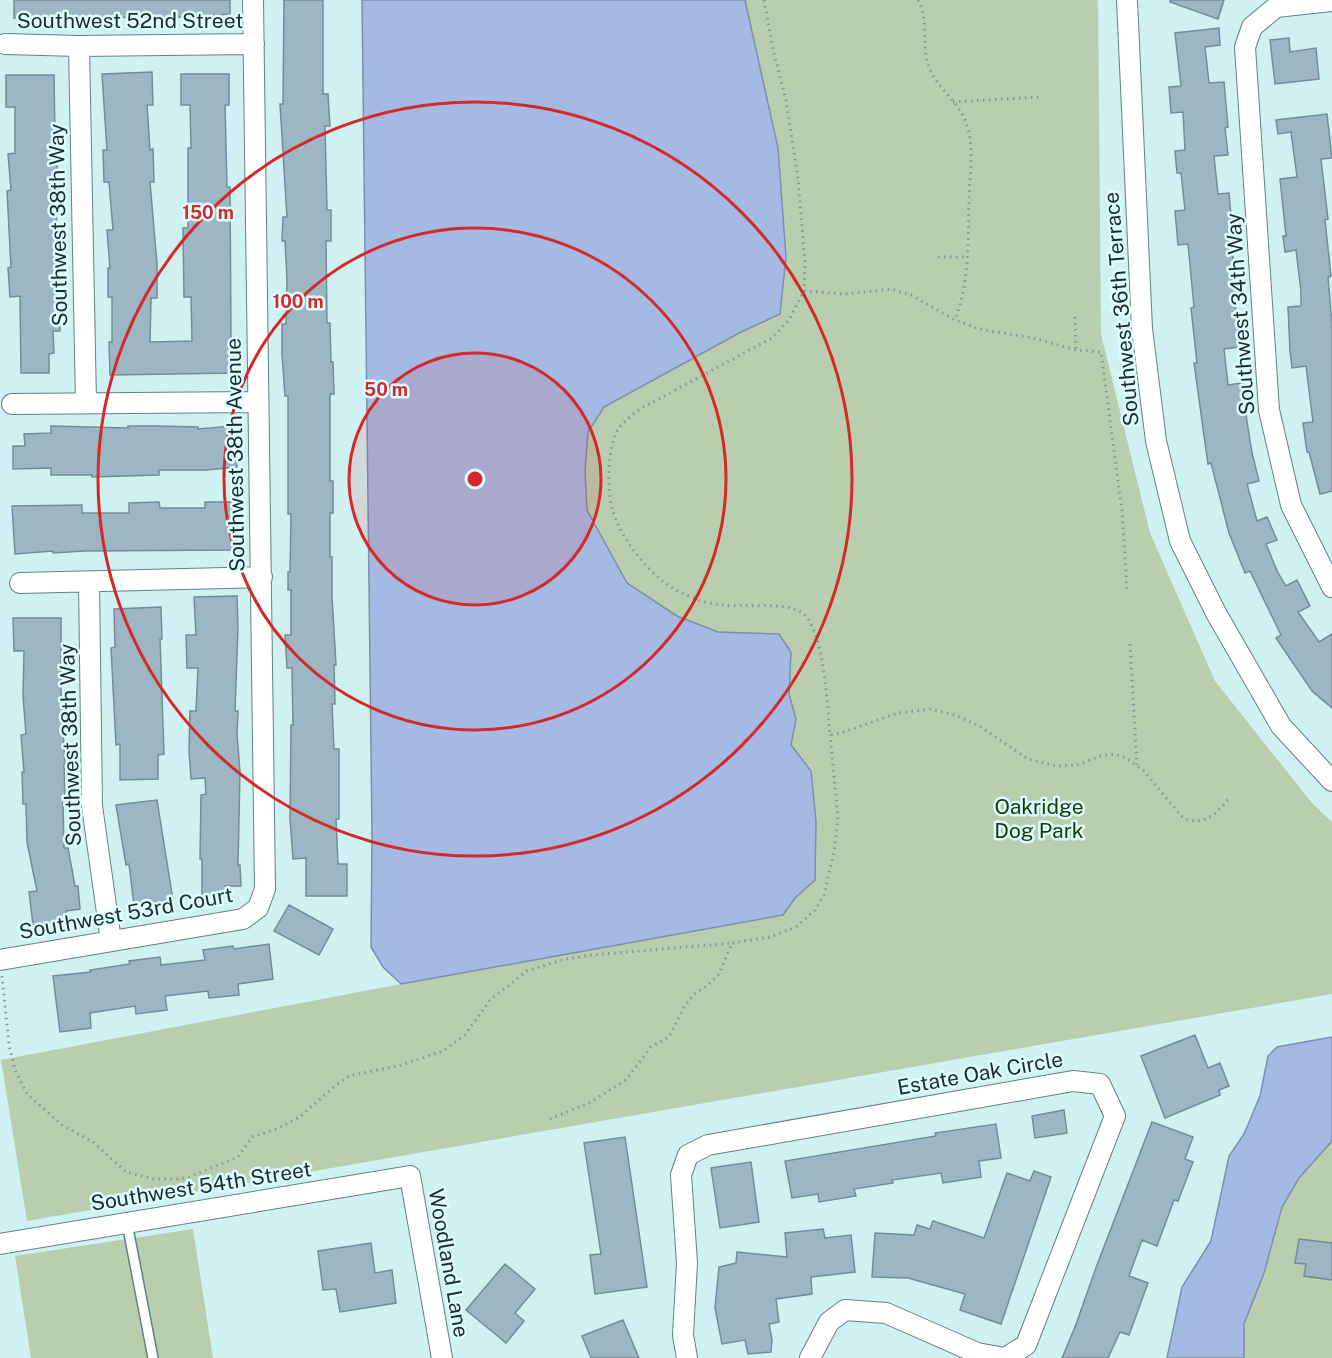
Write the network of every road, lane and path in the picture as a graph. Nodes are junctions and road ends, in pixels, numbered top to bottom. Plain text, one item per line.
1 (253, 0) edge
2 (764, 0) edge
3 (918, 0) edge
4 (1127, 0) edge
5 (1332, 1) edge
6 (5, 44) dead end
7 (254, 44) junction
8 (79, 46) junction
9 (1041, 97) dead end
10 (954, 102) junction
11 (938, 257) dead end
12 (967, 257) junction
13 (804, 291) junction
14 (1076, 316) dead end
15 (955, 320) junction
16 (1076, 350) junction
17 (258, 402) junction
18 (86, 403) junction
19 (12, 404) dead end
20 (262, 577) junction
21 (89, 582) junction
22 (20, 583) dead end
23 (1332, 587) edge
24 (1127, 589) dead end
25 (1130, 644) dead end
26 (830, 735) junction
27 (1138, 766) junction
28 (1332, 781) edge
29 (1229, 798) dead end
30 (258, 908) joint
31 (111, 941) junction
32 (732, 943) junction
33 (0, 960) edge
34 (550, 1119) dead end
35 (410, 1176) joint
36 (127, 1223) junction
37 (0, 1244) edge
38 (153, 1358) edge
39 (442, 1358) edge
40 (687, 1358) edge
41 (810, 1358) edge

1 - 7 street, Southwest 38th Avenue
2 - 13 path
3 - 10 path
4 - 28 street, Southwest 36th Terrace
5 - 23 street, Southwest 34th Way
6 - 8 street, Southwest 52nd Street
7 - 8 street, Southwest 52nd Street
7 - 17 street, Southwest 38th Avenue
8 - 18 street, Southwest 38th Way
9 - 10 path
10 - 12 path
11 - 12 path
12 - 15 path
13 - 15 path
13 - 26 path
14 - 16 path
15 - 16 path
16 - 24 path
17 - 18 street
17 - 20 street, Southwest 38th Avenue
18 - 19 street
20 - 21 street
20 - 30 street, Southwest 38th Avenue
21 - 22 street
21 - 31 street, Southwest 38th Way
25 - 27 path
26 - 27 path
26 - 32 path
27 - 29 path
30 - 31 street, Southwest 53rd Court
31 - 33 street, Southwest 53rd Court
32 - 33 path
32 - 34 path
35 - 36 street, Southwest 54th Street
35 - 39 street, Woodland Lane
36 - 37 street, Southwest 54th Street
36 - 38 lane
40 - 41 street, Estate Oak Circle

